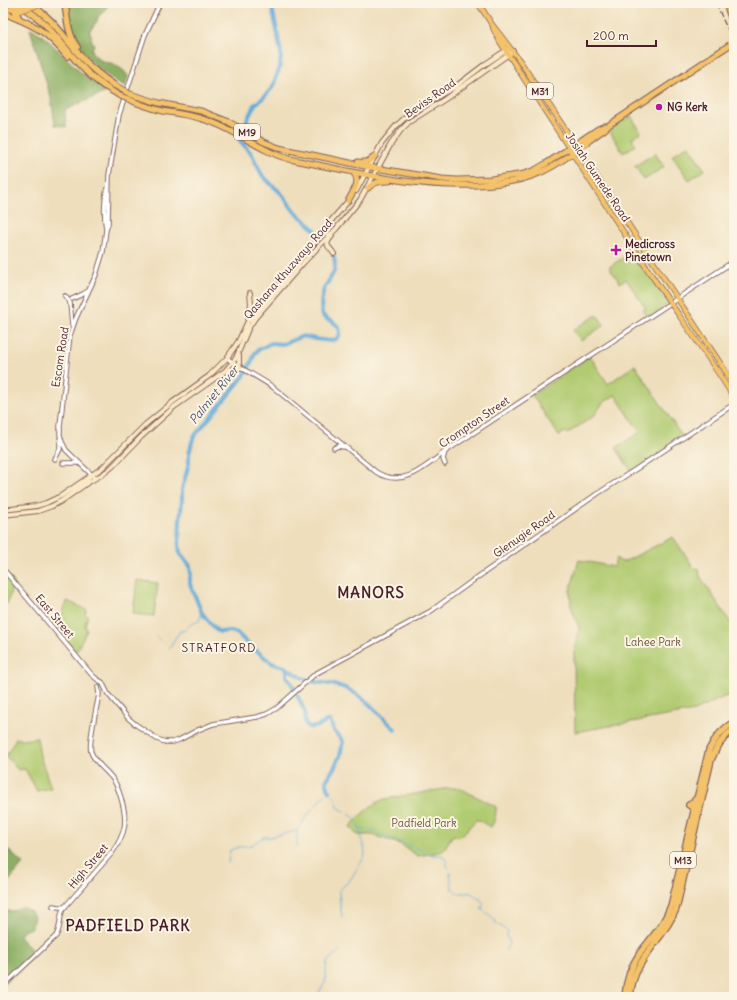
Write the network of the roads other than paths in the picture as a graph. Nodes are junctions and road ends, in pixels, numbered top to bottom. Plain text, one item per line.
1 (28, 3) edge
2 (65, 3) edge
3 (160, 3) edge
4 (478, 3) edge
5 (726, 3) edge
6 (733, 3) edge
7 (40, 4) edge
8 (734, 6) edge
9 (15, 8) edge
10 (4, 13) edge
11 (20, 19) junction
12 (491, 23) junction
13 (734, 25) edge
14 (732, 43) edge
15 (512, 49) junction
16 (507, 53) junction
17 (114, 85) junction
18 (104, 86) junction
19 (577, 146) junction
20 (570, 151) junction
21 (375, 156) junction
22 (332, 159) junction
23 (369, 167) junction
24 (378, 168) junction
25 (353, 172) junction
26 (365, 174) junction
27 (374, 176) junction
28 (400, 181) junction
29 (368, 188) junction
30 (348, 201) junction
31 (336, 229) junction
32 (334, 254) dead end
33 (734, 260) edge
34 (89, 290) junction
35 (250, 294) dead end
36 (65, 296) dead end
37 (678, 298) junction
38 (72, 299) dead end
39 (670, 303) junction
40 (248, 321) junction
41 (72, 326) junction
42 (240, 350) junction
43 (227, 358) junction
44 (233, 362) junction
45 (240, 368) junction
46 (225, 371) junction
47 (734, 384) edge
48 (734, 398) edge
49 (734, 404) edge
50 (60, 435) junction
51 (346, 447) junction
52 (334, 448) dead end
53 (446, 451) junction
54 (55, 459) dead end
55 (63, 463) dead end
56 (79, 464) junction
57 (445, 464) dead end
58 (94, 477) junction
59 (3, 510) edge
60 (3, 515) edge
61 (3, 569) edge
62 (100, 687) junction
63 (292, 694) joint
64 (734, 722) edge
65 (734, 729) edge
66 (54, 906) dead end
67 (65, 907) junction
68 (3, 986) edge
69 (625, 997) edge
70 (630, 997) edge

1 - 9 main road, bridge
1 - 17 highway, M19
2 - 17 highway
3 - 34 street, Escom Road
4 - 12 main road, Josiah Gumede Road / M31
5 - 13 highway
6 - 8 highway
7 - 9 main road, bridge
9 - 10 main road
9 - 11 highway
9 - 18 highway, M19
10 - 11 highway
11 - 18 highway
12 - 15 main road, Josiah Gumede Road / M31
12 - 16 main road, Josiah Gumede Road / M31
14 - 19 highway, M19
15 - 16 main road, Beviss Road
15 - 19 main road, Josiah Gumede Road / M31
16 - 20 main road, Josiah Gumede Road / M31
16 - 21 main road, Beviss Road
16 - 24 main road, Beviss Road
17 - 22 highway, M19, bridge
18 - 25 highway, M19, bridge
19 - 20 highway, M19
19 - 37 main road, Josiah Gumede Road / M31
20 - 24 highway, M19
20 - 28 highway, M19
20 - 39 main road, Josiah Gumede Road / M31
21 - 22 highway
21 - 23 main road, Beviss Road
22 - 23 highway, M19
23 - 24 highway, M19
23 - 26 main road, Qashana Khuzwayo Road
24 - 27 main road, Beviss Road
25 - 26 highway, M19
25 - 30 highway
26 - 27 highway, M19
26 - 30 main road, Qashana Khuzwayo Road
27 - 28 highway, M19
27 - 29 main road, Qashana Khuzwayo Road
28 - 29 highway
29 - 31 main road, Qashana Khuzwayo Road
30 - 40 main road, Qashana Khuzwayo Road
31 - 32 main road
31 - 42 main road, Qashana Khuzwayo Road
33 - 37 street, Crompton Street
34 - 38 street
34 - 41 street, Escom Road
35 - 40 main road
36 - 41 street
37 - 39 street, Crompton Street
37 - 47 main road, Josiah Gumede Road / M31
39 - 48 main road, Josiah Gumede Road / M31
39 - 53 street, Crompton Street
40 - 43 main road, Qashana Khuzwayo Road
41 - 50 street, Escom Road
42 - 44 main road, Qashana Khuzwayo Road
42 - 45 main road
43 - 44 street, Crompton Street
43 - 58 main road, Qashana Khuzwayo Road
44 - 45 street, Crompton Street
44 - 46 main road, Qashana Khuzwayo Road
45 - 46 main road
45 - 51 street, Crompton Street
46 - 58 main road, Qashana Khuzwayo Road
49 - 63 street, Glenugie Road
50 - 54 street
50 - 56 street, Escom Road
51 - 52 street
51 - 53 street, Crompton Street
53 - 57 street
55 - 56 street
56 - 58 street, Escom Road
58 - 59 main road, Qashana Khuzwayo Road
58 - 60 main road, Qashana Khuzwayo Road
61 - 62 street, East Street
62 - 63 street, East Street
62 - 67 street, High Street
64 - 69 highway, M13
65 - 70 highway, M13
66 - 67 street
67 - 68 street, High Street

